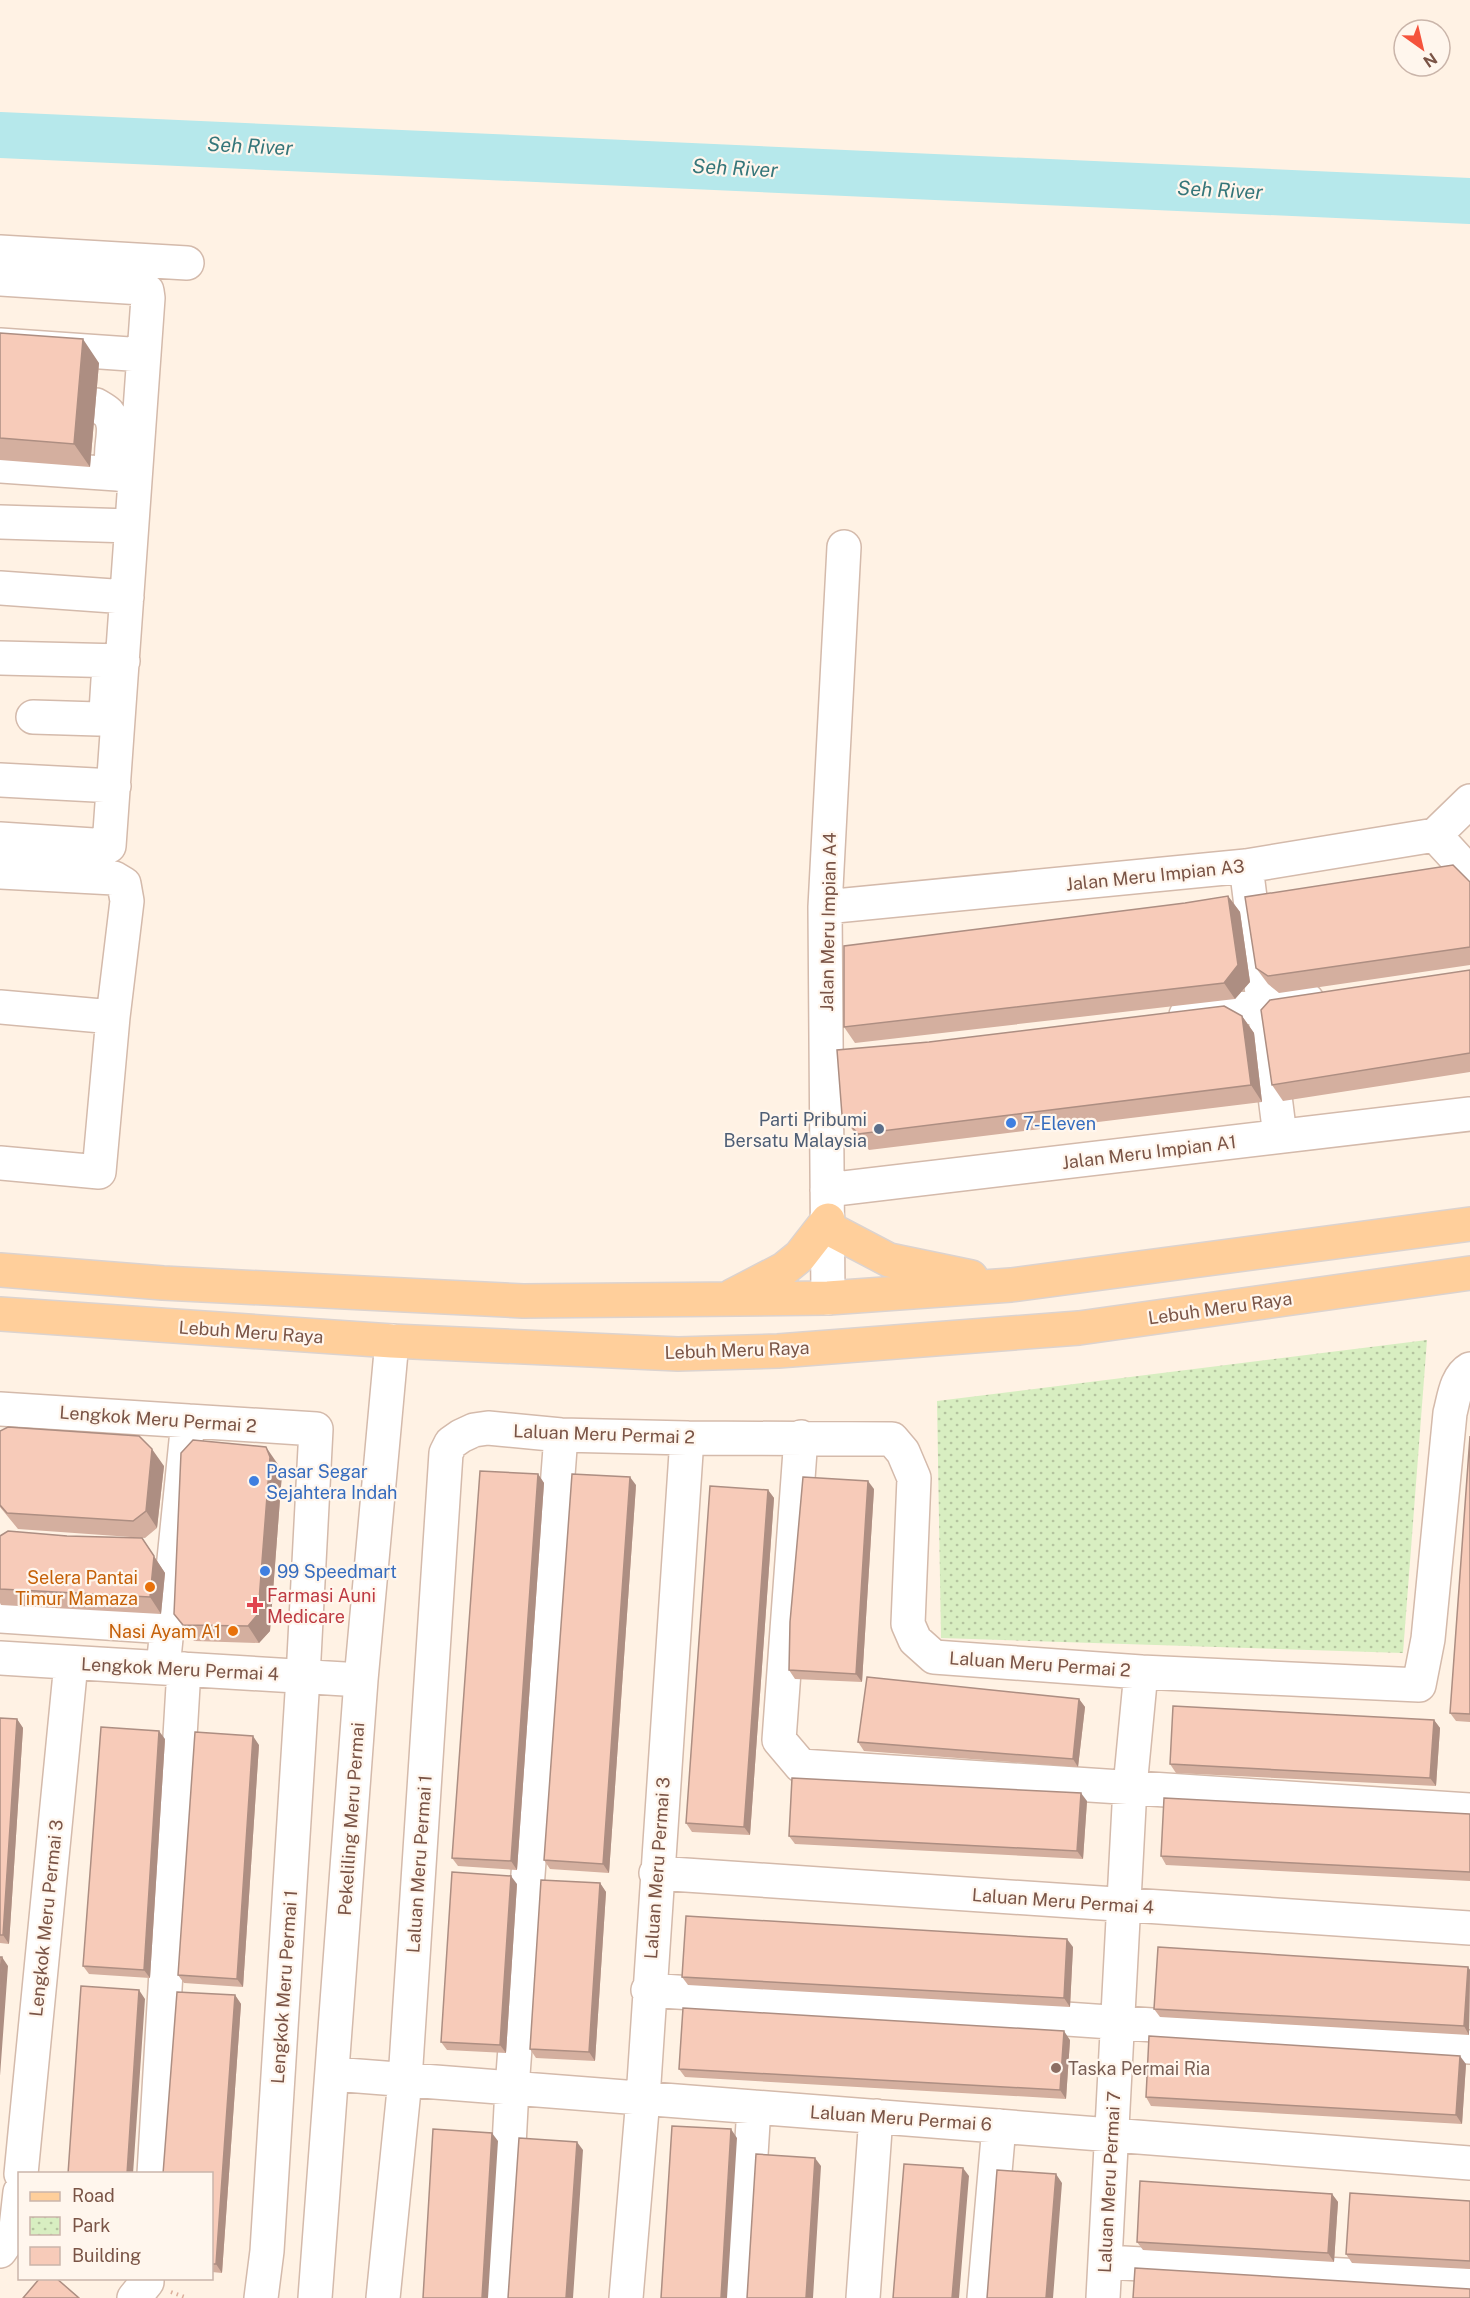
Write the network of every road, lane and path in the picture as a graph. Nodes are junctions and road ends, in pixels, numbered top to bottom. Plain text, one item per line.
1 (0, 252) edge
2 (186, 263) dead end
3 (0, 279) edge
4 (0, 345) edge
5 (144, 355) junction
6 (96, 405) dead end
7 (0, 466) edge
8 (126, 476) junction
9 (0, 522) edge
10 (130, 526) junction
11 (844, 547) dead end
12 (0, 588) edge
13 (127, 597) junction
14 (0, 658) edge
15 (116, 661) junction
16 (33, 717) dead end
17 (0, 780) edge
18 (114, 786) junction
19 (1470, 801) edge
20 (1435, 835) junction
21 (0, 839) edge
22 (1246, 866) junction
23 (0, 872) edge
24 (1470, 873) edge
25 (825, 907) junction
26 (1332, 996) edge
27 (1263, 1006) junction
28 (0, 1007) edge
29 (113, 1017) junction
30 (1157, 1019) edge
31 (1470, 1114) edge
32 (1280, 1136) junction
33 (0, 1162) edge
34 (828, 1212) junction
35 (1467, 1224) edge
36 (0, 1270) edge
37 (1470, 1273) edge
38 (1011, 1286) junction
39 (828, 1298) junction
40 (725, 1300) junction
41 (0, 1314) edge
42 (392, 1341) junction
43 (1470, 1370) edge
44 (1, 1419) edge
45 (188, 1421) junction
46 (561, 1435) junction
47 (461, 1437) joint
48 (801, 1437) junction
49 (687, 1438) junction
50 (140, 1544) edge
51 (175, 1546) junction
52 (0, 1616) edge
53 (167, 1627) junction
54 (0, 1658) edge
55 (71, 1662) junction
56 (174, 1669) junction
57 (1141, 1671) junction
58 (303, 1677) junction
59 (361, 1680) junction
60 (1130, 1787) junction
61 (1470, 1810) edge
62 (656, 1873) junction
63 (1124, 1905) junction
64 (1470, 1928) edge
65 (648, 1990) junction
66 (1118, 2021) junction
67 (1470, 2047) edge
68 (333, 2074) junction
69 (405, 2080) junction
70 (512, 2088) junction
71 (643, 2098) junction
72 (754, 2107) junction
73 (876, 2116) junction
74 (999, 2126) junction
75 (1112, 2134) junction
76 (1470, 2163) edge
77 (21, 2172) edge
78 (154, 2172) edge
79 (18, 2210) edge
80 (0, 2251) edge
81 (1105, 2262) junction
82 (147, 2280) edge
83 (1470, 2285) edge
84 (134, 2298) edge
85 (261, 2298) edge
86 (315, 2298) edge
87 (382, 2298) edge
88 (501, 2298) edge
89 (626, 2298) edge
90 (742, 2298) edge
91 (863, 2298) edge
92 (984, 2298) edge
93 (1103, 2298) edge

1 - 2 street
3 - 5 street
4 - 5 street
5 - 8 street
6 - 8 street
7 - 8 street
8 - 10 street
9 - 10 street
10 - 13 street
11 - 25 street, Jalan Meru Impian A4
12 - 13 street
13 - 15 street
14 - 15 street
15 - 16 street
15 - 18 street
17 - 18 street
18 - 21 street
19 - 20 street
20 - 22 street, Jalan Meru Impian A3
20 - 24 street
22 - 25 street, Jalan Meru Impian A3
22 - 27 street
23 - 29 street
25 - 34 street, Jalan Meru Impian A4
26 - 27 street
27 - 30 street
27 - 32 street
28 - 29 street
29 - 33 street
31 - 32 street, Jalan Meru Impian A1
32 - 34 street, Jalan Meru Impian A1
34 - 38 main road
34 - 39 street, Jalan Meru Impian A4
34 - 40 main road
35 - 38 main road
36 - 40 main road
37 - 42 main road, Lebuh Meru Raya
38 - 39 main road
39 - 40 main road
41 - 42 main road, Lebuh Meru Raya
42 - 59 street, Pekeliling Meru Permai
43 - 57 street, Laluan Meru Permai 2
44 - 45 street, Lengkok Meru Permai 2
45 - 51 street
45 - 58 street, Lengkok Meru Permai 2
46 - 47 street, Laluan Meru Permai 2
46 - 49 street, Laluan Meru Permai 2
46 - 70 street
47 - 69 street, Laluan Meru Permai 1
48 - 49 street, Laluan Meru Permai 2
48 - 57 street, Laluan Meru Permai 2
48 - 60 street
49 - 62 street, Laluan Meru Permai 3
50 - 51 street
51 - 53 street
52 - 53 street
53 - 56 street
54 - 55 street, Lengkok Meru Permai 4
55 - 56 street, Lengkok Meru Permai 4
55 - 77 street, Lengkok Meru Permai 3
56 - 58 street, Lengkok Meru Permai 4
56 - 78 street
57 - 60 street, Laluan Meru Permai 7
58 - 59 street, Lengkok Meru Permai 4
58 - 85 street, Lengkok Meru Permai 1
59 - 68 street, Pekeliling Meru Permai
60 - 61 street
60 - 63 street, Laluan Meru Permai 7
62 - 63 street, Laluan Meru Permai 4
62 - 65 street, Laluan Meru Permai 3
63 - 64 street, Laluan Meru Permai 4
63 - 66 street, Laluan Meru Permai 7
65 - 66 street
65 - 71 street, Laluan Meru Permai 3
66 - 67 street
66 - 75 street, Laluan Meru Permai 7
68 - 69 street, Laluan Meru Permai 6
68 - 86 street, Pekeliling Meru Permai
69 - 70 street, Laluan Meru Permai 6
69 - 87 street, Laluan Meru Permai 1
70 - 71 street, Laluan Meru Permai 6
70 - 88 street
71 - 72 street, Laluan Meru Permai 6
71 - 89 street, Laluan Meru Permai 3
72 - 73 street, Laluan Meru Permai 6
72 - 90 street
73 - 74 street, Laluan Meru Permai 6
73 - 91 street
74 - 75 street, Laluan Meru Permai 6
74 - 92 street
75 - 76 street, Laluan Meru Permai 6
75 - 81 street, Laluan Meru Permai 7
79 - 80 street
81 - 83 street
81 - 93 street, Laluan Meru Permai 7
82 - 84 street

